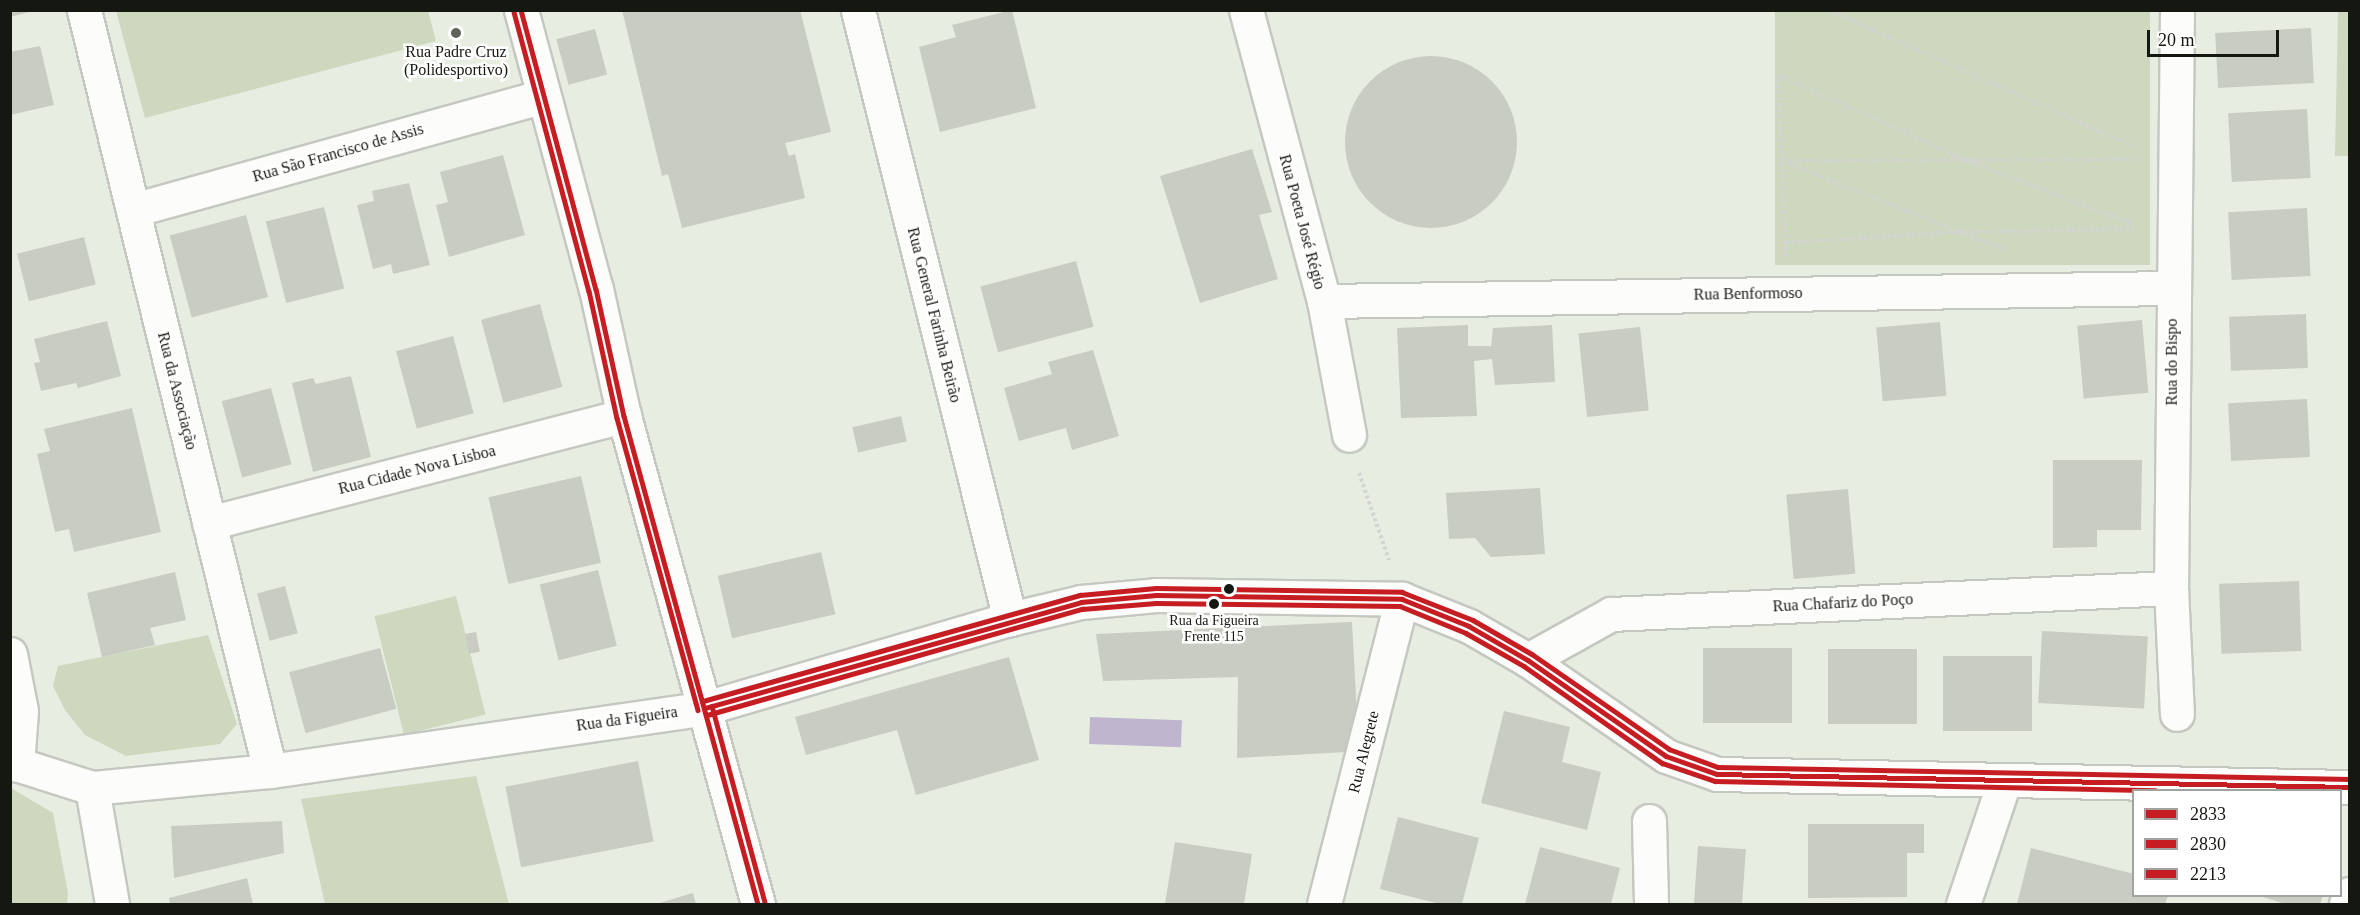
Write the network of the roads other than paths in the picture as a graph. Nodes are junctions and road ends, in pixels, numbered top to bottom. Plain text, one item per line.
1 (84, 10) edge
2 (521, 10) edge
3 (858, 10) edge
4 (1246, 10) edge
5 (2177, 10) edge
6 (543, 96) junction
7 (133, 210) junction
8 (2173, 288) junction
9 (1324, 301) junction
10 (624, 416) junction
11 (1349, 435) road end
12 (209, 523) junction
13 (2171, 588) junction
14 (1402, 599) junction
15 (1010, 619) junction
16 (10, 654) edge
17 (1528, 660) junction
18 (705, 708) junction
19 (2177, 714) dead end
20 (14, 763) edge
21 (270, 771) junction
22 (2004, 782) junction
23 (2349, 787) edge
24 (92, 788) junction
25 (1649, 821) dead end
26 (2349, 894) edge
27 (112, 904) edge
28 (758, 904) edge
29 (1324, 904) edge
30 (1651, 904) edge
31 (1963, 904) edge
32 (2346, 904) edge

1 - 7 street, Rua da Associação
2 - 6 street
3 - 15 street, Rua General Farinha Beirão
4 - 9 street, Rua Poeta José Régio
5 - 8 street, Rua do Bispo
6 - 7 street, Rua São Francisco de Assis
6 - 10 street
7 - 12 street, Rua da Associação
8 - 9 street, Rua Benformoso
8 - 13 street, Rua do Bispo
9 - 11 street, Rua Poeta José Régio
10 - 12 street, Rua Cidade Nova Lisboa
10 - 18 street
12 - 21 street, Rua da Associação
13 - 17 street, Rua Chafariz do Poço
13 - 19 street, Rua do Bispo
14 - 15 street, Rua da Figueira
14 - 17 street
14 - 29 street, Rua Alegrete
15 - 18 street, Rua da Figueira
16 - 20 street
17 - 22 street
18 - 21 street, Rua da Figueira
18 - 28 street
20 - 24 street
21 - 24 street, Rua da Figueira
22 - 23 street
22 - 31 street
24 - 27 street
25 - 30 street
26 - 32 street

